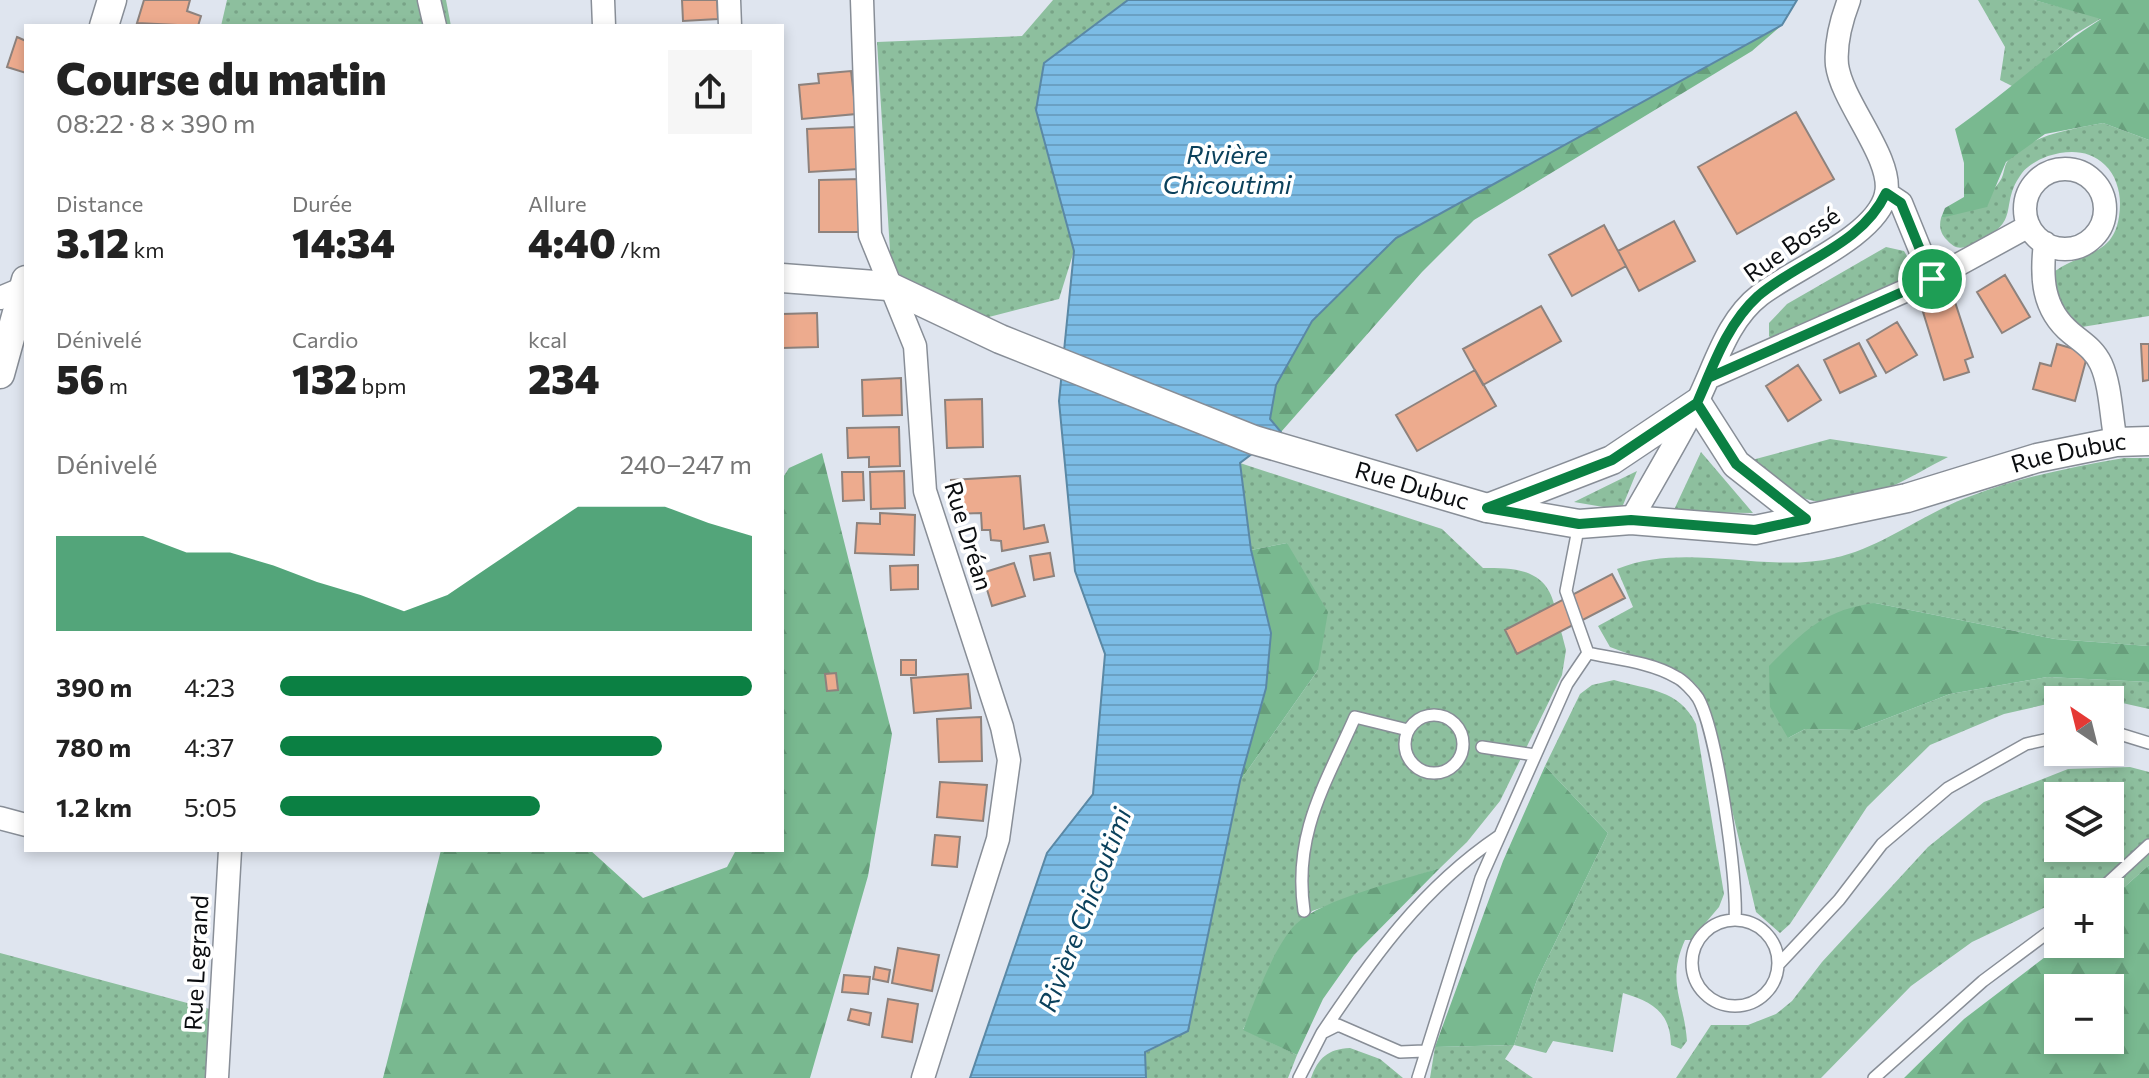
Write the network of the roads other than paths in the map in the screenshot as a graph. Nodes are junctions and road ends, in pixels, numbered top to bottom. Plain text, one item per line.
1 (112, 0) edge
2 (429, 0) edge
3 (603, 0) edge
4 (729, 0) edge
5 (862, 0) edge
6 (1849, 0) edge
7 (105, 24) edge
8 (435, 24) edge
9 (604, 24) edge
10 (730, 24) edge
11 (1886, 193) junction
12 (2029, 226) junction
13 (2045, 243) junction
14 (784, 278) edge
15 (1932, 279) junction
16 (888, 286) junction
17 (19, 288) edge
18 (0, 374) edge
19 (1702, 390) junction
20 (2149, 441) edge
21 (2116, 442) junction
22 (1487, 508) junction
23 (1806, 519) junction
24 (1631, 520) junction
25 (1579, 524) junction
26 (1588, 653) junction
27 (1408, 730) junction
28 (2124, 735) edge
29 (2044, 740) edge
30 (2149, 743) edge
31 (1482, 747) dead end
32 (1535, 755) junction
33 (0, 818) edge
34 (24, 824) edge
35 (1499, 836) junction
36 (2149, 845) edge
37 (230, 852) edge
38 (2113, 878) edge
39 (1304, 911) dead end
40 (1735, 920) junction
41 (2044, 935) edge
42 (1778, 965) junction
43 (1322, 1033) junction
44 (1424, 1051) junction
45 (217, 1078) edge
46 (923, 1078) edge
47 (1299, 1078) edge
48 (1418, 1078) edge
49 (1874, 1078) edge

1 - 7 street
2 - 8 street
3 - 9 street
4 - 10 street
5 - 16 street, Rue Dréan
6 - 11 street
11 - 15 street
11 - 19 street, Rue Bossé
12 - 13 street
12 - 13 street
12 - 15 street
13 - 21 street
14 - 16 street
15 - 19 street
16 - 22 street, Rue Dubuc
16 - 46 street, Rue Dréan
17 - 18 street
19 - 22 street
19 - 23 street
19 - 24 street, Rue Bossé
20 - 21 street, Rue Dubuc
21 - 23 street, Rue Dubuc
22 - 25 street, Rue Dubuc
23 - 24 street, Rue Dubuc
24 - 25 street, Rue Dubuc
25 - 26 lane
26 - 32 lane
26 - 40 lane
27 - 27 lane
27 - 39 lane
28 - 30 lane
29 - 42 lane
31 - 32 lane
32 - 35 lane
33 - 34 street
35 - 43 lane
35 - 44 lane
36 - 38 lane
37 - 45 street, Rue Legrand
40 - 42 lane
40 - 42 lane
41 - 49 lane
43 - 44 lane
43 - 47 lane
44 - 48 lane

